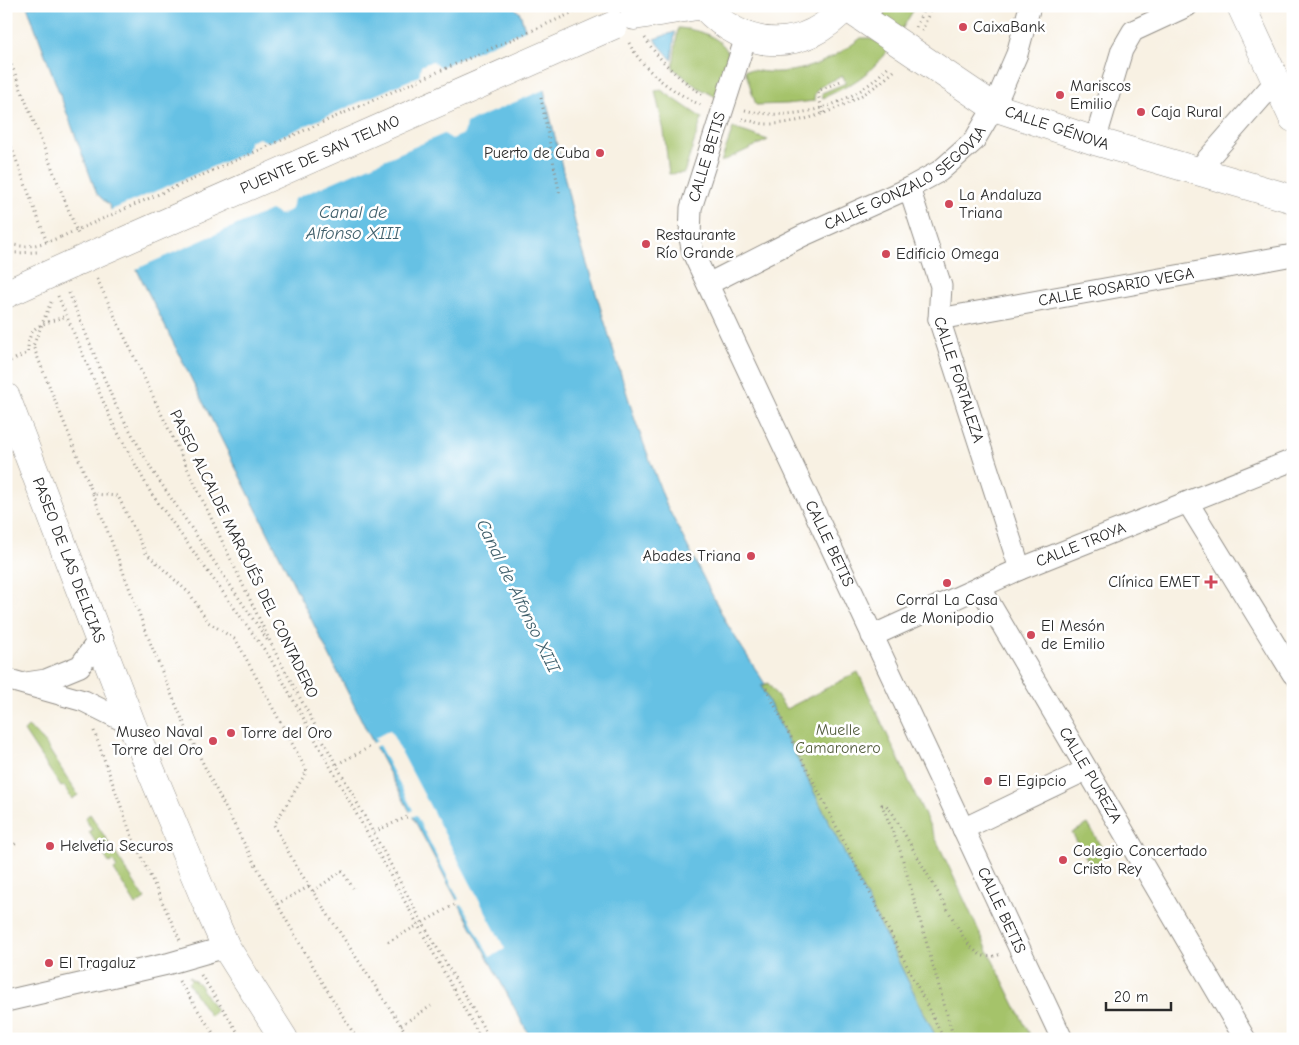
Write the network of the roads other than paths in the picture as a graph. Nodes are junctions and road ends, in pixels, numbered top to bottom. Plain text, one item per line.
1 (697, 6) edge
2 (704, 6) edge
3 (846, 6) edge
4 (1030, 6) edge
5 (1187, 6) edge
6 (1241, 6) edge
7 (874, 14) edge
8 (628, 17) edge
9 (746, 37) junction
10 (1275, 82) junction
11 (994, 107) junction
12 (1293, 118) edge
13 (1095, 140) junction
14 (1198, 170) junction
15 (909, 188) junction
16 (1293, 199) edge
17 (1293, 255) edge
18 (708, 284) junction
19 (6, 294) edge
20 (939, 319) junction
21 (6, 397) edge
22 (1292, 461) edge
23 (1188, 503) junction
24 (1020, 569) junction
25 (980, 587) junction
26 (872, 636) junction
27 (100, 638) junction
28 (1293, 674) edge
29 (14, 682) edge
30 (132, 725) junction
31 (1086, 770) junction
32 (962, 830) junction
33 (226, 947) junction
34 (6, 1001) edge
35 (284, 1039) edge
36 (1062, 1039) edge
37 (1245, 1039) edge

1 - 8 main road, PUENTE DE SAN TELMO
2 - 9 main road
3 - 7 main road, CALLE GÉNOVA
3 - 9 main road
4 - 11 street, CALLE GONZALO SEGOVIA
5 - 13 street
6 - 10 main road
7 - 11 main road, CALLE GÉNOVA
8 - 19 main road, PUENTE DE SAN TELMO, bridge
9 - 18 street, CALLE BETIS
10 - 12 main road
10 - 14 street
11 - 13 main road, CALLE GÉNOVA
11 - 15 street, CALLE GONZALO SEGOVIA
13 - 14 main road, CALLE GÉNOVA
14 - 16 main road, CALLE GÉNOVA
15 - 18 street, CALLE GONZALO SEGOVIA
15 - 20 street, CALLE FORTALEZA
17 - 20 street, CALLE ROSARIO VEGA
18 - 26 street, CALLE BETIS
20 - 24 street, CALLE FORTALEZA
21 - 27 main road, PASEO DE LAS DELICIAS
22 - 23 street, CALLE TROYA
23 - 24 street, CALLE TROYA
23 - 28 street
24 - 25 street, CALLE TROYA
25 - 26 street, CALLE TROYA
25 - 31 street, CALLE PUREZA
26 - 32 street, CALLE BETIS
27 - 29 street
27 - 30 main road, PASEO DE LAS DELICIAS
29 - 30 street
30 - 33 main road, PASEO DE LAS DELICIAS
31 - 32 street
31 - 37 street, CALLE PUREZA
32 - 36 street, CALLE BETIS
33 - 34 street
33 - 35 main road, PASEO DE LAS DELICIAS

